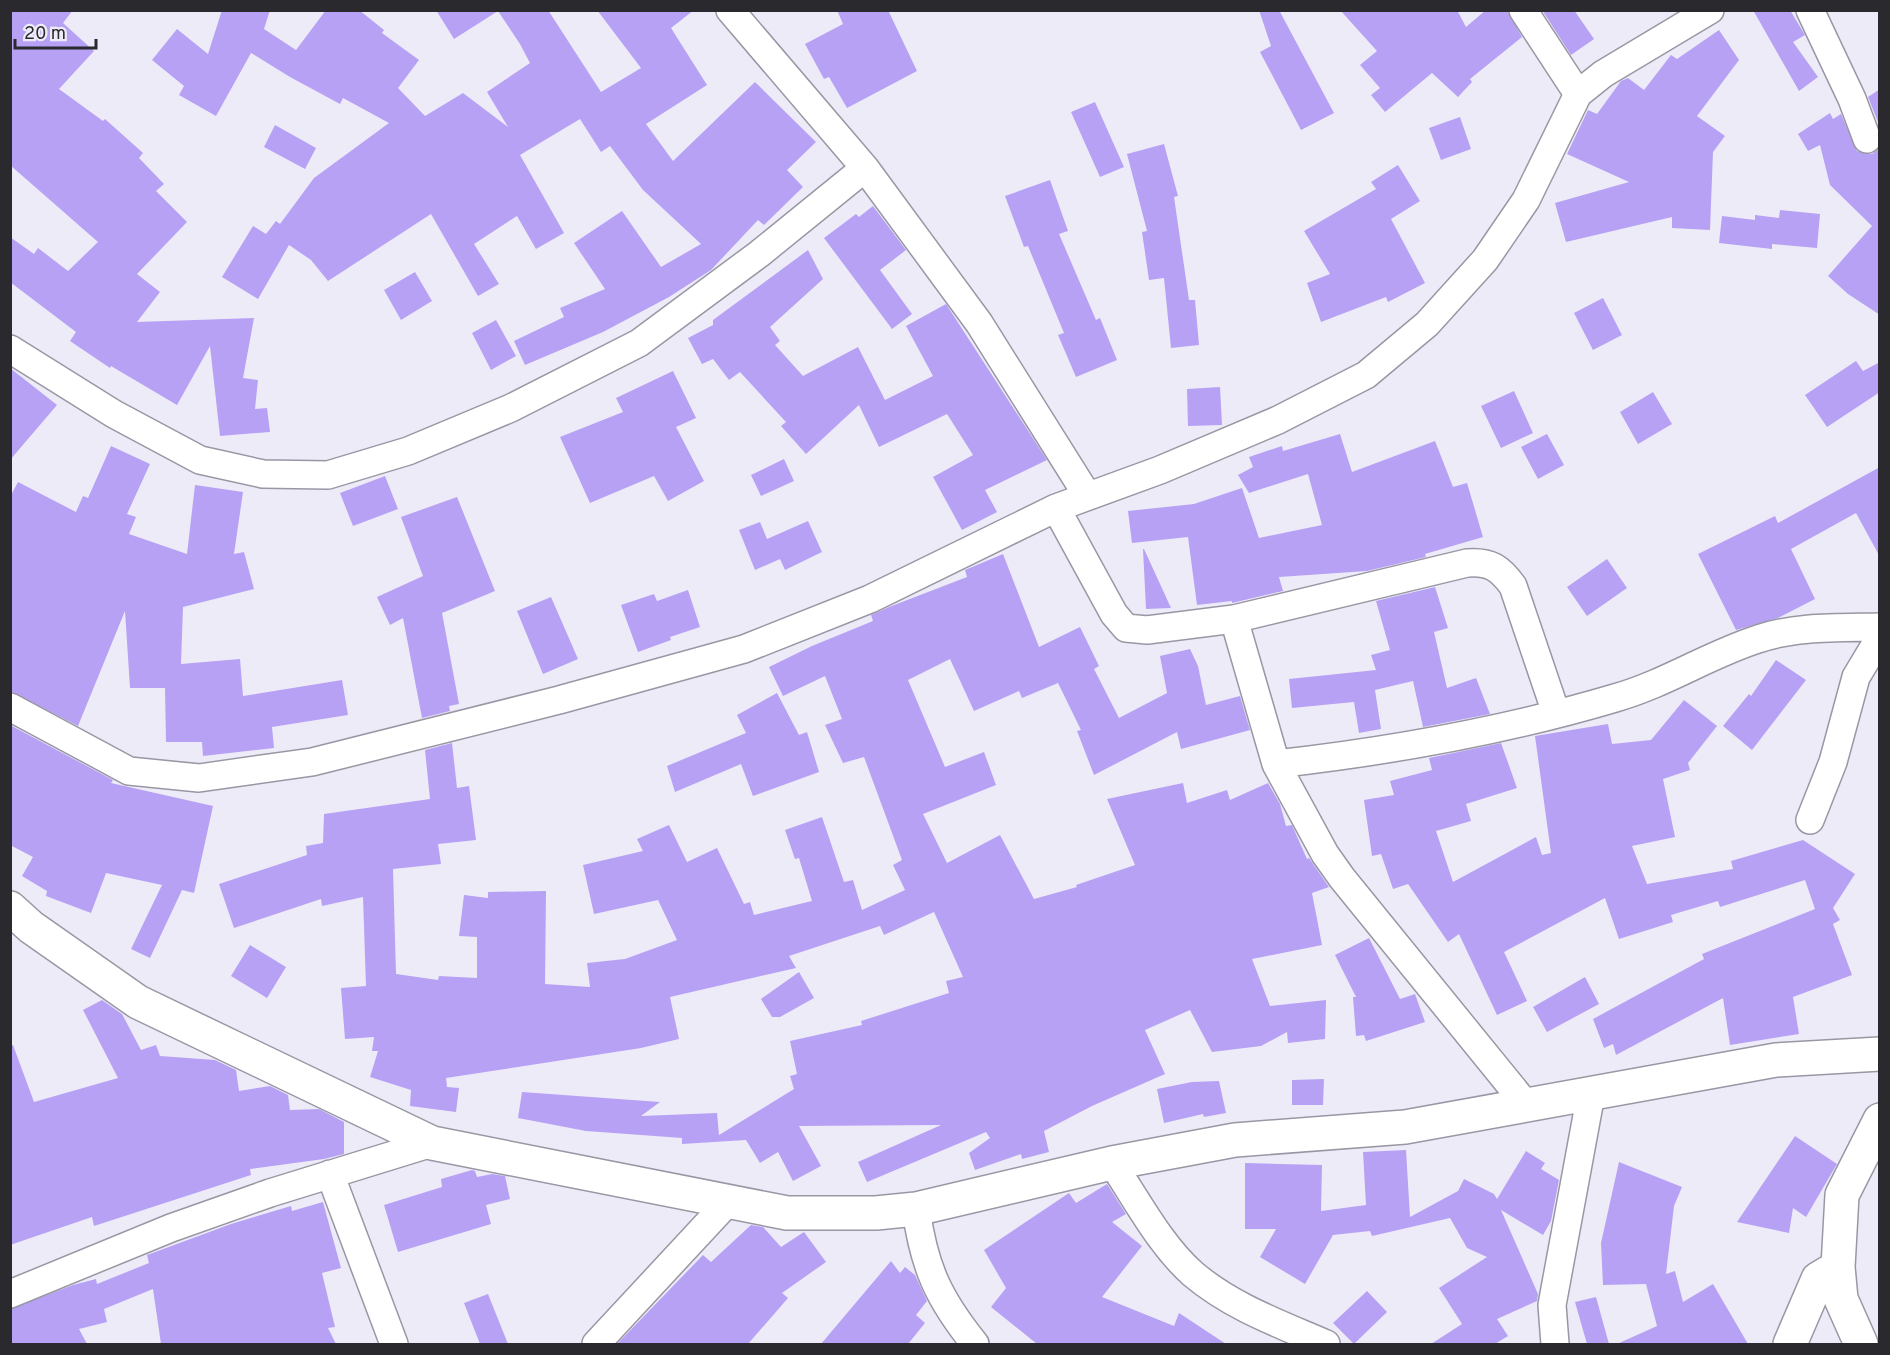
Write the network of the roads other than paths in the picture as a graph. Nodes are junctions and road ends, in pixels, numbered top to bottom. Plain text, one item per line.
1 (730, 10) edge
2 (1523, 10) edge
3 (1710, 10) edge
4 (1810, 10) edge
5 (1578, 94) junction
6 (1867, 139) dead end
7 (865, 168) junction
8 (10, 349) edge
9 (1087, 495) junction
10 (1056, 508) junction
11 (1234, 620) junction
12 (1880, 627) edge
13 (1880, 637) edge
14 (10, 707) edge
15 (1556, 713) junction
16 (1276, 764) junction
17 (1810, 820) dead end
18 (10, 908) edge
19 (1880, 1054) edge
20 (1591, 1094) junction
21 (1528, 1107) junction
22 (1880, 1120) edge
23 (432, 1143) junction
24 (1112, 1163) junction
25 (330, 1174) junction
26 (727, 1203) junction
27 (916, 1209) junction
28 (1838, 1268) junction
29 (10, 1294) edge
30 (394, 1344) edge
31 (596, 1344) edge
32 (975, 1344) edge
33 (1326, 1344) edge
34 (1555, 1344) edge
35 (1790, 1344) edge
36 (1861, 1344) edge

1 - 7 street
2 - 5 street
3 - 5 street
4 - 6 street
5 - 9 street
7 - 8 street
7 - 9 street
9 - 10 street
10 - 11 street
10 - 14 street
11 - 15 street
11 - 16 street
12 - 15 street
13 - 17 street
15 - 16 street
16 - 21 street
18 - 23 street
19 - 20 street
20 - 21 street
20 - 34 street
21 - 24 street
22 - 28 street
23 - 25 street
23 - 26 street
24 - 27 street
24 - 33 street
25 - 29 street
25 - 30 street
26 - 27 street
26 - 31 street
27 - 32 street
28 - 35 street
28 - 36 street

